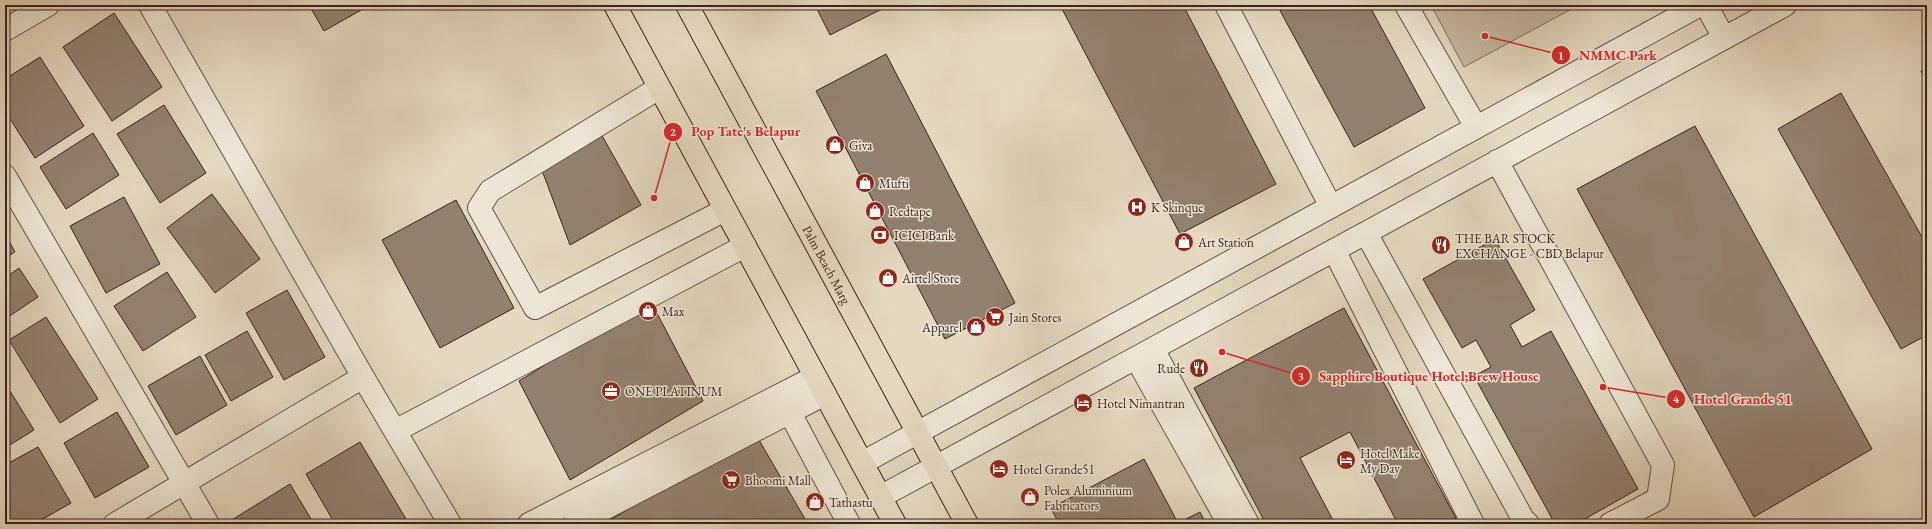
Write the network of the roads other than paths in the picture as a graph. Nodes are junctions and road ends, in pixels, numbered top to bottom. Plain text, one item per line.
1 (48, 5) edge
2 (150, 5) edge
3 (615, 5) edge
4 (687, 5) edge
5 (1226, 5) edge
6 (1406, 5) edge
7 (1700, 5) edge
8 (1706, 5) edge
9 (1785, 5) edge
10 (5, 30) edge
11 (1724, 38) junction
12 (659, 88) junction
13 (1476, 127) junction
14 (1497, 161) junction
15 (5, 176) edge
16 (1331, 207) junction
17 (725, 210) junction
18 (1366, 233) junction
19 (745, 246) junction
20 (1334, 250) junction
21 (1145, 353) junction
22 (363, 377) junction
23 (820, 386) junction
24 (790, 413) junction
25 (395, 431) junction
26 (918, 432) junction
27 (862, 463) junction
28 (937, 466) junction
29 (184, 483) junction
30 (880, 497) junction
31 (115, 524) edge
32 (208, 524) edge
33 (450, 524) edge
34 (529, 524) edge
35 (575, 524) edge
36 (849, 524) edge
37 (895, 524) edge
38 (967, 524) edge
39 (1229, 524) edge
40 (1248, 524) edge
41 (1473, 524) edge
42 (1528, 524) edge
43 (1610, 524) edge

1 - 10 street
2 - 22 street
3 - 12 main road
4 - 26 main road, Palm Beach Marg
5 - 16 street
6 - 13 street
7 - 13 street
8 - 11 street
9 - 11 street
11 - 14 street
12 - 17 main road
12 - 17 street
13 - 16 street
14 - 18 street
14 - 43 street
15 - 29 street
16 - 26 street
17 - 19 main road
18 - 20 street
18 - 42 street
19 - 23 main road
19 - 25 street
20 - 21 street
20 - 41 street
21 - 28 street
21 - 39 street
21 - 40 street
22 - 25 street
22 - 29 street
23 - 24 street
23 - 27 main road
23 - 34 street
24 - 35 street
24 - 36 street
25 - 33 street
26 - 27 street
26 - 28 main road, Palm Beach Marg
27 - 30 main road
28 - 30 street
28 - 38 main road, Palm Beach Marg
29 - 31 street
29 - 32 street
30 - 37 main road

